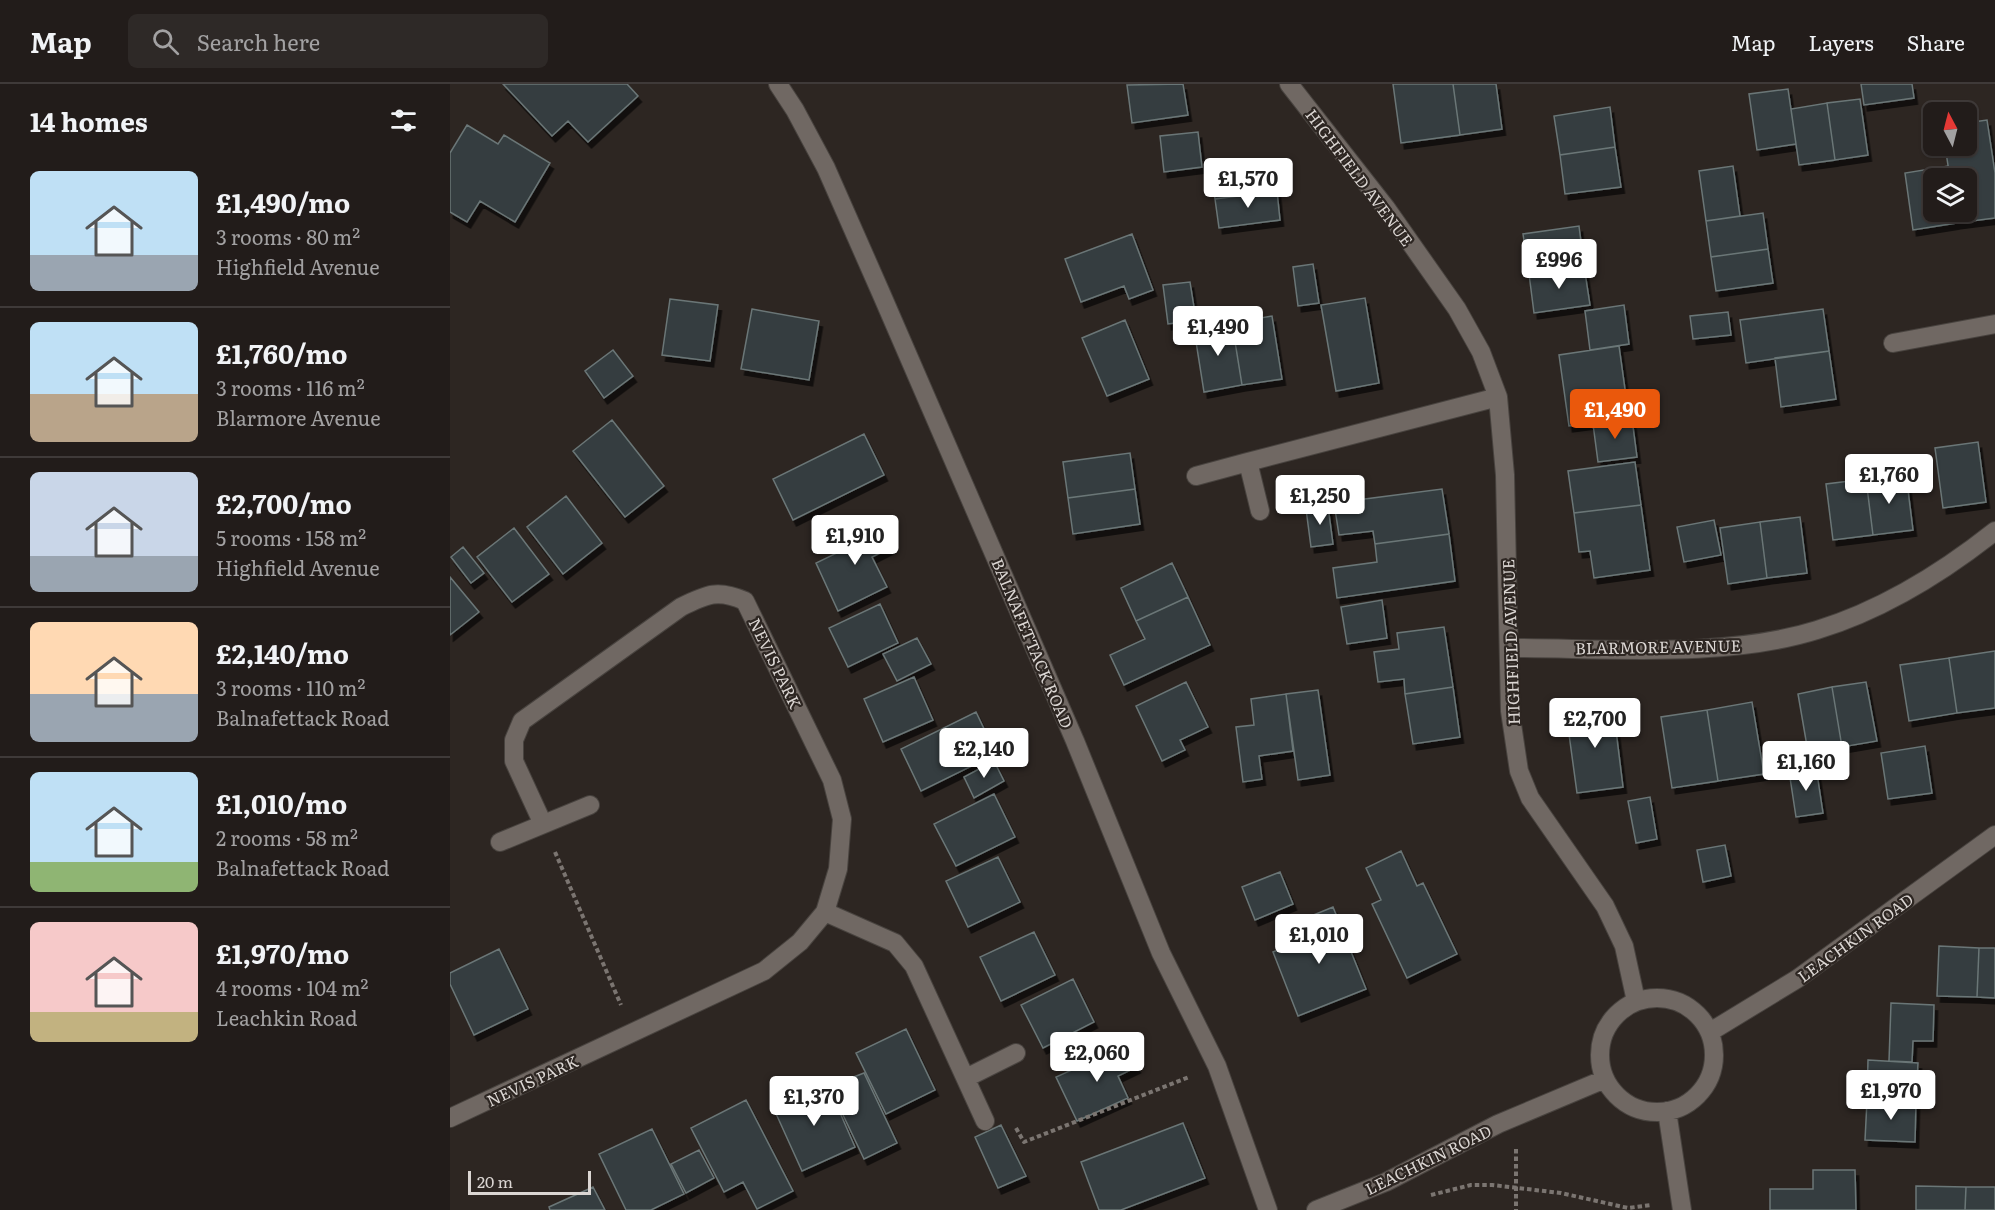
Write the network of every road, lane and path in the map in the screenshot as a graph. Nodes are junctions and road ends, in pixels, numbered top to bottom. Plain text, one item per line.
1 (778, 84) edge
2 (1289, 84) edge
3 (1995, 324) edge
4 (1893, 343) dead end
5 (1498, 396) junction
6 (1248, 462) junction
7 (1196, 476) dead end
8 (1260, 511) dead end
9 (1995, 531) edge
10 (1509, 648) junction
11 (590, 806) dead end
12 (543, 824) junction
13 (1995, 835) edge
14 (501, 842) dead end
15 (825, 912) junction
16 (1636, 1001) junction
17 (1710, 1032) junction
18 (634, 1033) junction
19 (1016, 1053) dead end
20 (1191, 1076) dead end
21 (966, 1078) junction
22 (1605, 1079) junction
23 (1668, 1111) junction
24 (450, 1118) edge
25 (985, 1121) joint
26 (1515, 1145) dead end
27 (1516, 1186) junction
28 (1429, 1196) dead end
29 (1682, 1206) edge
30 (1268, 1210) edge
31 (1316, 1210) edge
32 (1516, 1210) edge

1 - 30 street, BALNAFETTACK ROAD
2 - 5 street, HIGHFIELD AVENUE
3 - 4 street
5 - 6 street
5 - 10 street, HIGHFIELD AVENUE
6 - 7 street
6 - 8 street
9 - 10 street, BLARMORE AVENUE
10 - 16 street, HIGHFIELD AVENUE
11 - 12 street
12 - 14 street
12 - 15 street, NEVIS PARK
12 - 18 path
13 - 17 street, LEACHKIN ROAD
15 - 18 street, NEVIS PARK
15 - 21 street
16 - 17 street
16 - 22 street
17 - 23 street
18 - 24 street, NEVIS PARK
19 - 21 street
20 - 25 path
21 - 25 street
22 - 23 street
22 - 31 street, LEACHKIN ROAD
23 - 29 street
26 - 27 path
27 - 28 path
27 - 29 path
27 - 32 path

